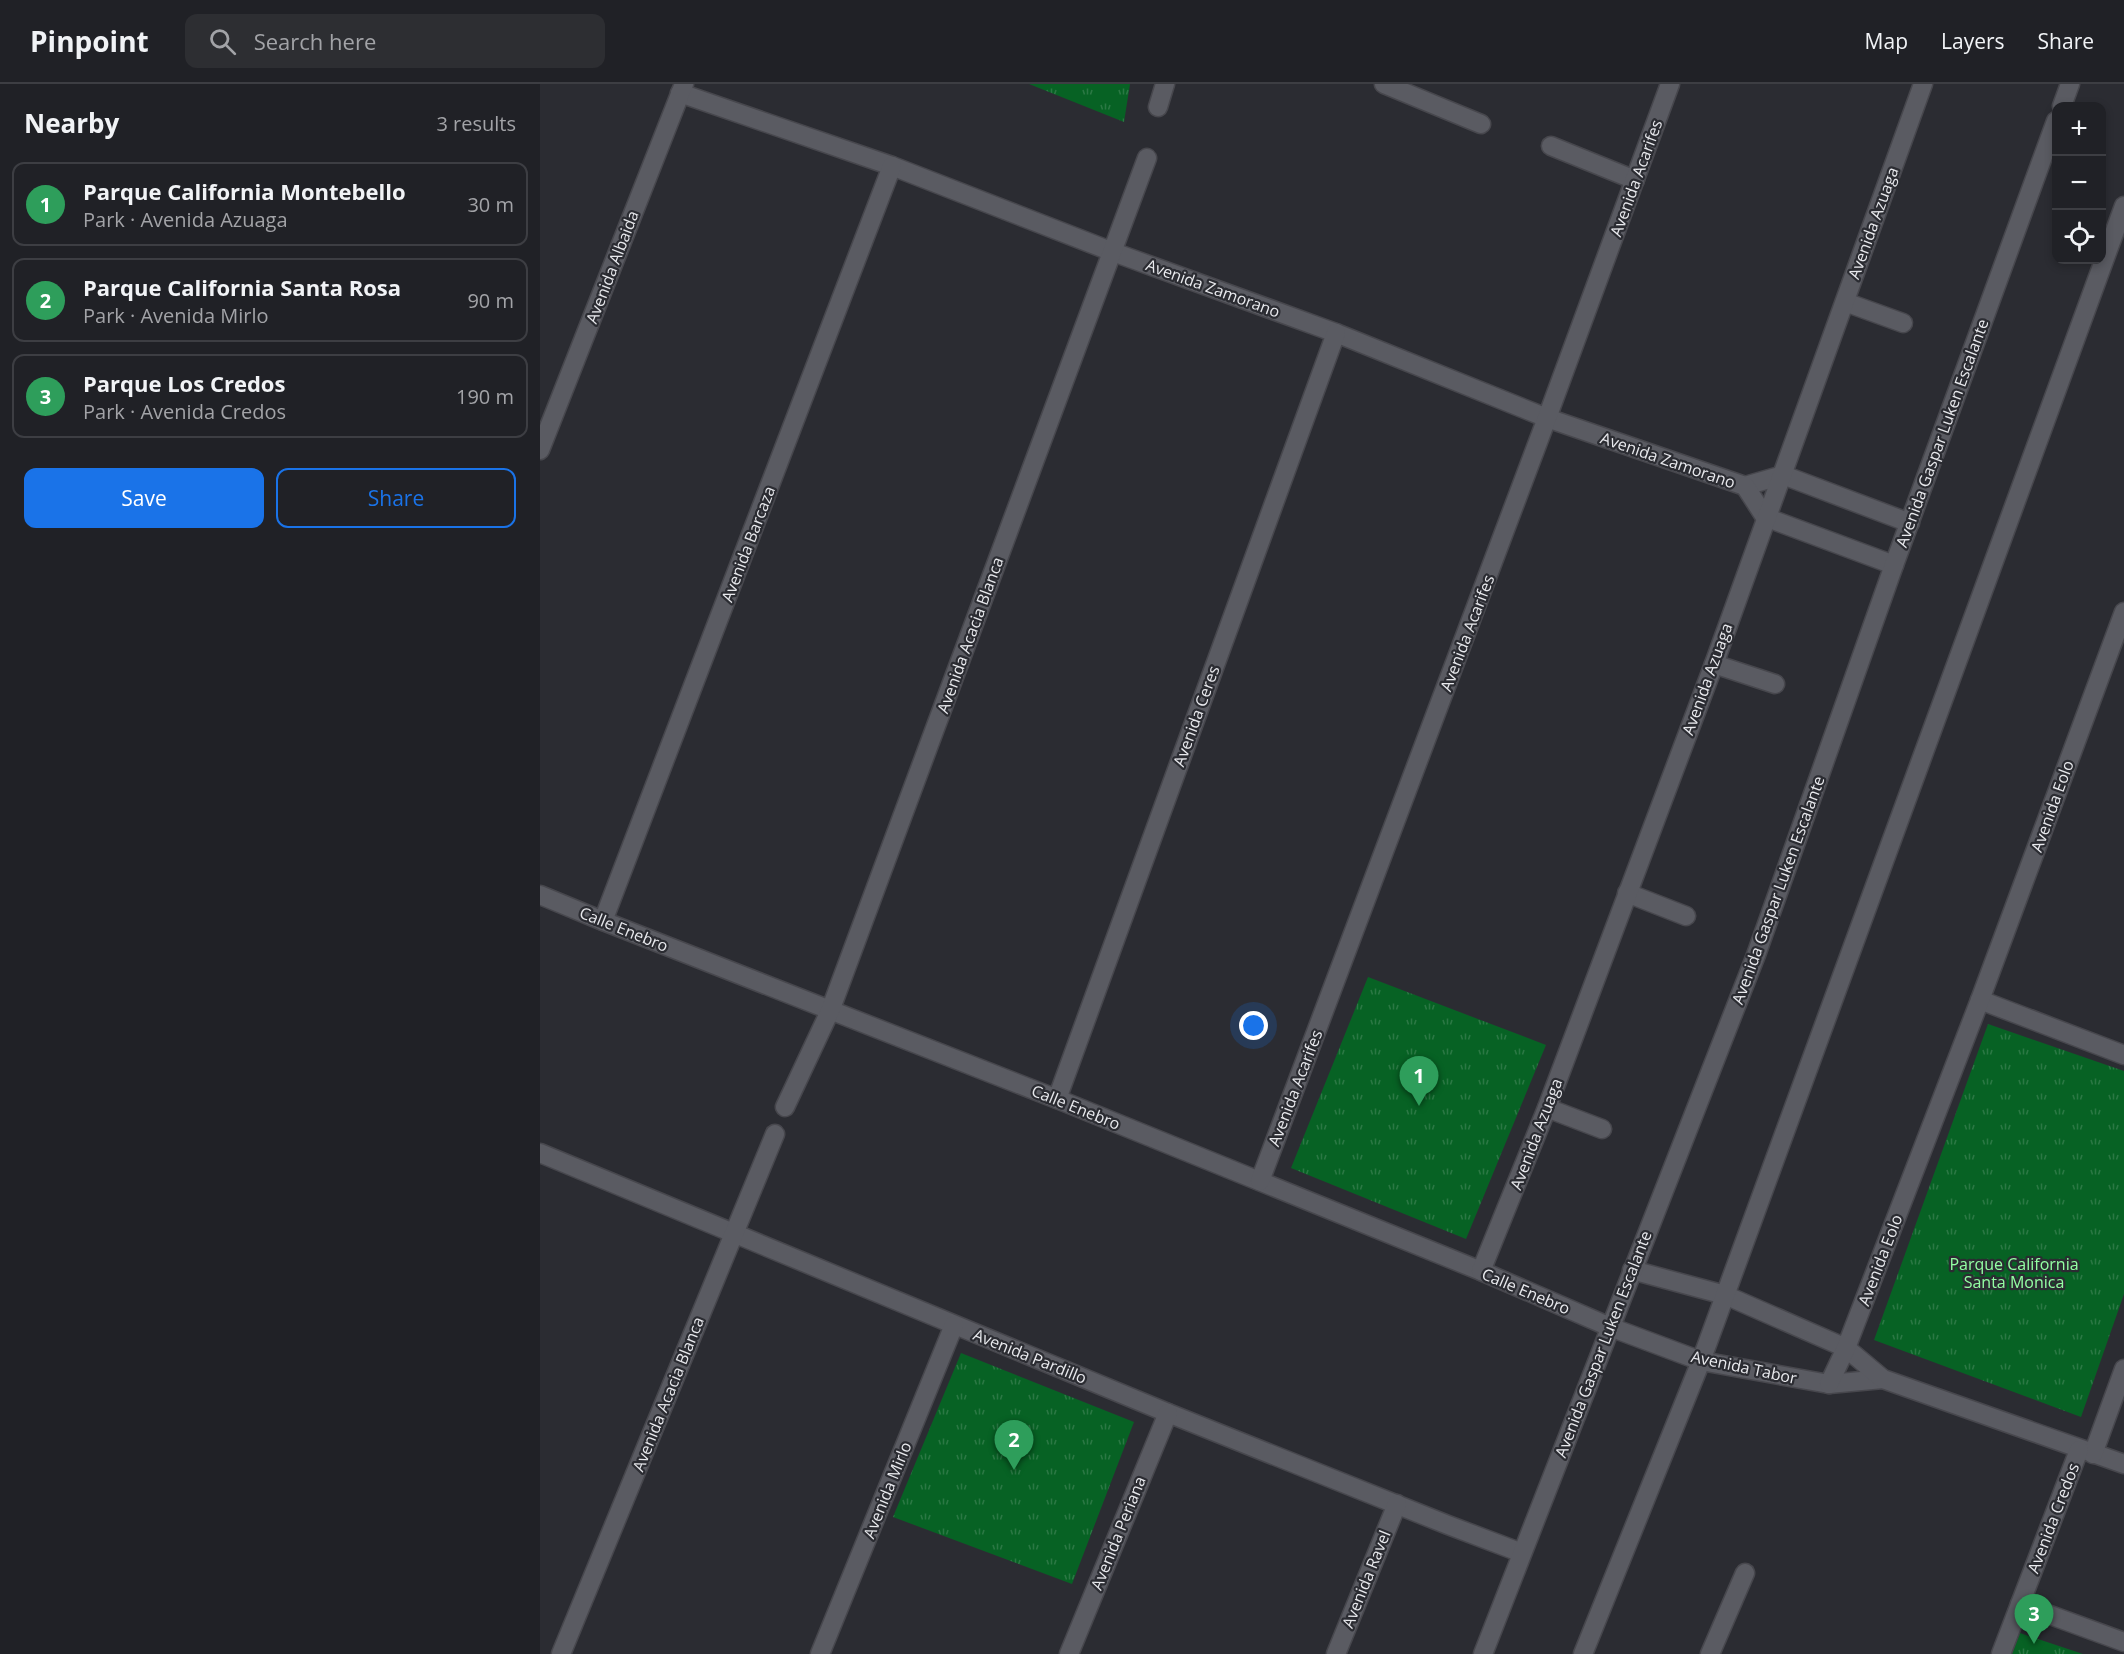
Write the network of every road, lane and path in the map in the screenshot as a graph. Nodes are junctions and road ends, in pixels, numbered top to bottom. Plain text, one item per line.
1 (1165, 84) edge
2 (1384, 84) edge
3 (1670, 84) edge
4 (1923, 84) edge
5 (2070, 84) edge
6 (682, 88) edge
7 (2063, 102) edge
8 (1158, 107) dead end
9 (1481, 124) dead end
10 (2052, 132) edge
11 (1551, 146) dead end
12 (1147, 159) dead end
13 (892, 165) junction
14 (1635, 180) junction
15 (2124, 206) edge
16 (1113, 252) junction
17 (1845, 302) junction
18 (1903, 323) dead end
19 (1336, 333) junction
20 (1547, 418) junction
21 (540, 450) edge
22 (1782, 475) junction
23 (1745, 486) junction
24 (1765, 517) junction
25 (1910, 523) junction
26 (1894, 565) junction
27 (2124, 612) edge
28 (1714, 664) junction
29 (1775, 684) dead end
30 (1627, 893) junction
31 (540, 895) edge
32 (1686, 916) dead end
33 (603, 921) junction
34 (1980, 1000) junction
35 (830, 1011) junction
36 (2124, 1055) edge
37 (1057, 1099) junction
38 (785, 1107) dead end
39 (1547, 1108) junction
40 (1602, 1130) dead end
41 (775, 1134) dead end
42 (540, 1153) edge
43 (1260, 1181) junction
44 (735, 1233) junction
45 (1632, 1270) junction
46 (1482, 1271) junction
47 (1725, 1295) junction
48 (954, 1325) junction
49 (1610, 1327) junction
50 (1846, 1348) junction
51 (1701, 1361) junction
52 (2124, 1369) edge
53 (1883, 1379) junction
54 (1829, 1384) junction
55 (1168, 1413) junction
56 (2086, 1452) junction
57 (2124, 1464) edge
58 (1397, 1504) junction
59 (1522, 1553) junction
60 (1745, 1572) dead end
61 (2020, 1604) junction
62 (2124, 1642) edge
63 (561, 1654) edge
64 (820, 1654) edge
65 (1068, 1654) edge
66 (1336, 1654) edge
67 (1483, 1654) edge
68 (1583, 1654) edge
69 (1710, 1654) edge
70 (2001, 1654) edge

1 - 8 street
2 - 9 street
3 - 14 street, Avenida Acarifes
4 - 17 street, Avenida Azuaga
5 - 7 street
6 - 13 street, Avenida Zamorano
6 - 21 street, Avenida Albaida
10 - 25 street, Avenida Gaspar Luken Escalante
11 - 14 street
12 - 16 street, Avenida Acacia Blanca
13 - 16 street, Avenida Zamorano
13 - 33 street, Avenida Barcaza
14 - 20 street, Avenida Acarifes
15 - 47 street
16 - 19 street, Avenida Zamorano
16 - 35 street, Avenida Acacia Blanca
17 - 18 street
17 - 22 street, Avenida Azuaga
19 - 20 street, Avenida Zamorano
19 - 37 street, Avenida Ceres
20 - 23 street, Avenida Zamorano
20 - 43 street, Avenida Acarifes
22 - 23 street, Avenida Zamorano
22 - 24 street, Avenida Azuaga
22 - 25 street
23 - 24 street, Avenida Zamorano
24 - 26 street
24 - 28 street, Avenida Azuaga
25 - 26 street, Avenida Gaspar Luken Escalante
26 - 45 street, Avenida Gaspar Luken Escalante
27 - 34 street, Avenida Eolo
28 - 29 street
28 - 30 street, Avenida Azuaga
30 - 32 street
30 - 39 street, Avenida Azuaga
31 - 33 street, Calle Enebro
33 - 35 street, Calle Enebro
34 - 36 street
34 - 50 street, Avenida Eolo
35 - 37 street, Calle Enebro
35 - 38 street, Avenida Acacia Blanca
37 - 43 street, Calle Enebro
39 - 40 street
39 - 46 street, Avenida Azuaga
41 - 44 street, Avenida Acacia Blanca
42 - 44 street, Avenida Pardillo
43 - 46 street, Calle Enebro
44 - 48 street, Avenida Pardillo
44 - 63 street, Avenida Acacia Blanca
45 - 47 street, Avenida Tabor
45 - 49 street, Avenida Gaspar Luken Escalante
46 - 49 street, Calle Enebro
47 - 50 street, Avenida Tabor
47 - 51 street
48 - 55 street, Avenida Pardillo
48 - 64 street, Avenida Mirlo
49 - 51 street, Avenida Tabor
49 - 59 street, Avenida Gaspar Luken Escalante
50 - 53 street, Avenida Tabor
50 - 54 street, Avenida Eolo
51 - 54 street, Avenida Tabor
51 - 68 street
52 - 56 street
53 - 54 street, Avenida Tabor
53 - 56 street, Avenida Tabor
55 - 58 street, Avenida Pardillo
55 - 65 street, Avenida Periana
56 - 57 street, Avenida Tabor
56 - 61 street, Avenida Credos
58 - 59 street, Avenida Pardillo
58 - 66 street, Avenida Ravel
59 - 67 street, Avenida Gaspar Luken Escalante
60 - 69 street
61 - 62 street
61 - 70 street, Avenida Credos

